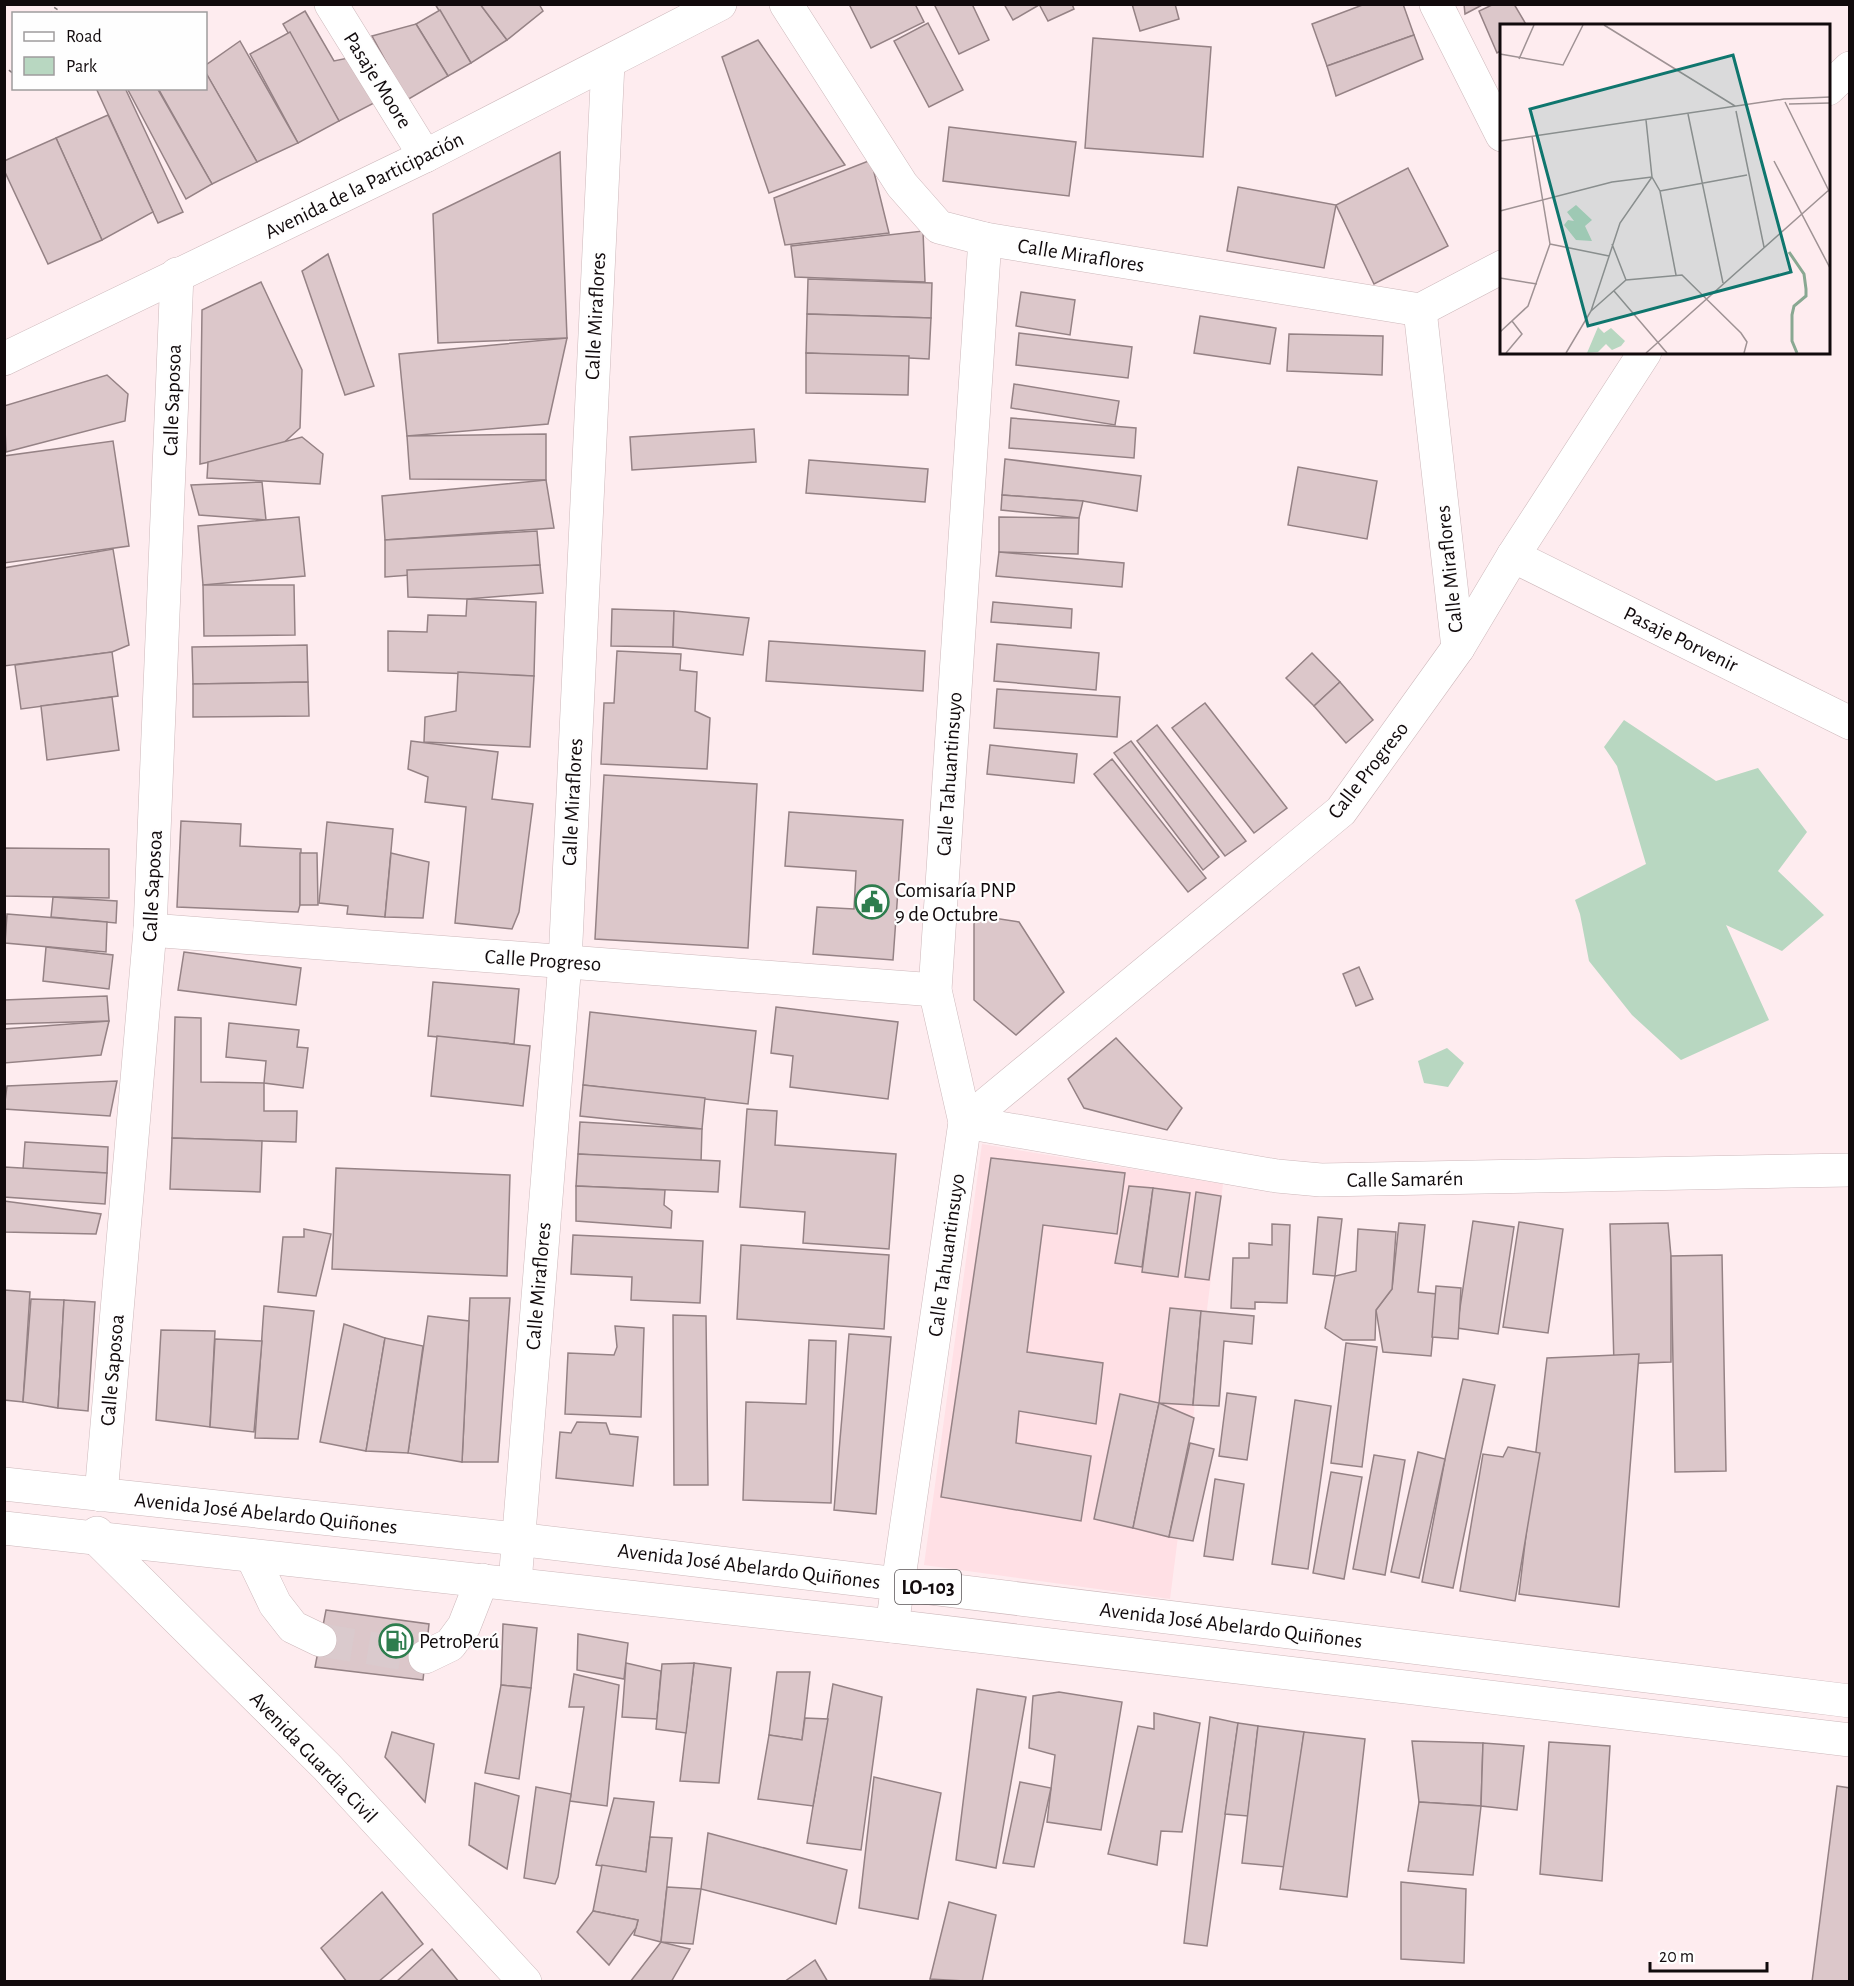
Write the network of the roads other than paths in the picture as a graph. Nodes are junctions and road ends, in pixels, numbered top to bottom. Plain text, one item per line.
1 (331, 4) edge
2 (720, 4) edge
3 (786, 4) edge
4 (1436, 4) edge
5 (608, 63) junction
6 (1850, 68) edge
7 (1830, 86) edge
8 (1500, 131) edge
9 (425, 156) junction
10 (986, 239) junction
11 (1500, 268) edge
12 (177, 274) junction
13 (1420, 310) junction
14 (1644, 354) edge
15 (4, 359) edge
16 (1513, 556) junction
17 (1458, 648) junction
18 (1850, 723) edge
19 (150, 930) junction
20 (565, 962) junction
21 (935, 990) junction
22 (965, 1122) junction
23 (1850, 1170) edge
24 (4, 1484) edge
25 (101, 1495) junction
26 (4, 1528) edge
27 (97, 1539) junction
28 (517, 1539) junction
29 (252, 1556) junction
30 (482, 1580) junction
31 (515, 1584) junction
32 (898, 1584) junction
33 (892, 1626) junction
34 (320, 1640) tunnel mouth
35 (425, 1657) tunnel mouth
36 (1850, 1701) edge
37 (1850, 1740) edge
38 (525, 1982) edge

1 - 9 street, Pasaje Moore
2 - 5 street, Avenida de la Participación
3 - 10 street, Calle Miraflores
4 - 8 street
5 - 9 street, Avenida de la Participación
5 - 20 street, Calle Miraflores
6 - 7 street
9 - 12 street, Avenida de la Participación
10 - 13 street, Calle Miraflores
10 - 21 street, Calle Tahuantinsuyo
11 - 13 street
12 - 15 street, Avenida de la Participación
12 - 19 street, Calle Saposoa
13 - 17 street, Calle Miraflores
14 - 16 street, Calle Progreso
16 - 17 street, Calle Progreso
16 - 18 street, Pasaje Porvenir
17 - 22 street, Calle Progreso
19 - 20 street, Calle Progreso
19 - 25 street, Calle Saposoa
20 - 21 street, Calle Progreso
20 - 28 street, Calle Miraflores
21 - 22 street, Calle Tahuantinsuyo
22 - 23 street, Calle Samarén
22 - 32 street, Calle Tahuantinsuyo
24 - 25 street, Avenida José Abelardo Quiñones / LO-103
25 - 27 street, Calle Saposoa
25 - 28 street, Avenida José Abelardo Quiñones / LO-103
26 - 27 street, Avenida José Abelardo Quiñones / LO-103
27 - 29 street, Avenida José Abelardo Quiñones / LO-103
27 - 38 street, Avenida Guardia Civil
28 - 31 street, Calle Miraflores
28 - 32 street, Avenida José Abelardo Quiñones / LO-103
29 - 30 street, Avenida José Abelardo Quiñones / LO-103
29 - 34 street
30 - 31 street, Avenida José Abelardo Quiñones / LO-103
30 - 35 street
31 - 33 street, Avenida José Abelardo Quiñones / LO-103
32 - 33 street, Calle Tahuantinsuyo
32 - 36 street, Avenida José Abelardo Quiñones / LO-103
33 - 37 street, Avenida José Abelardo Quiñones / LO-103

